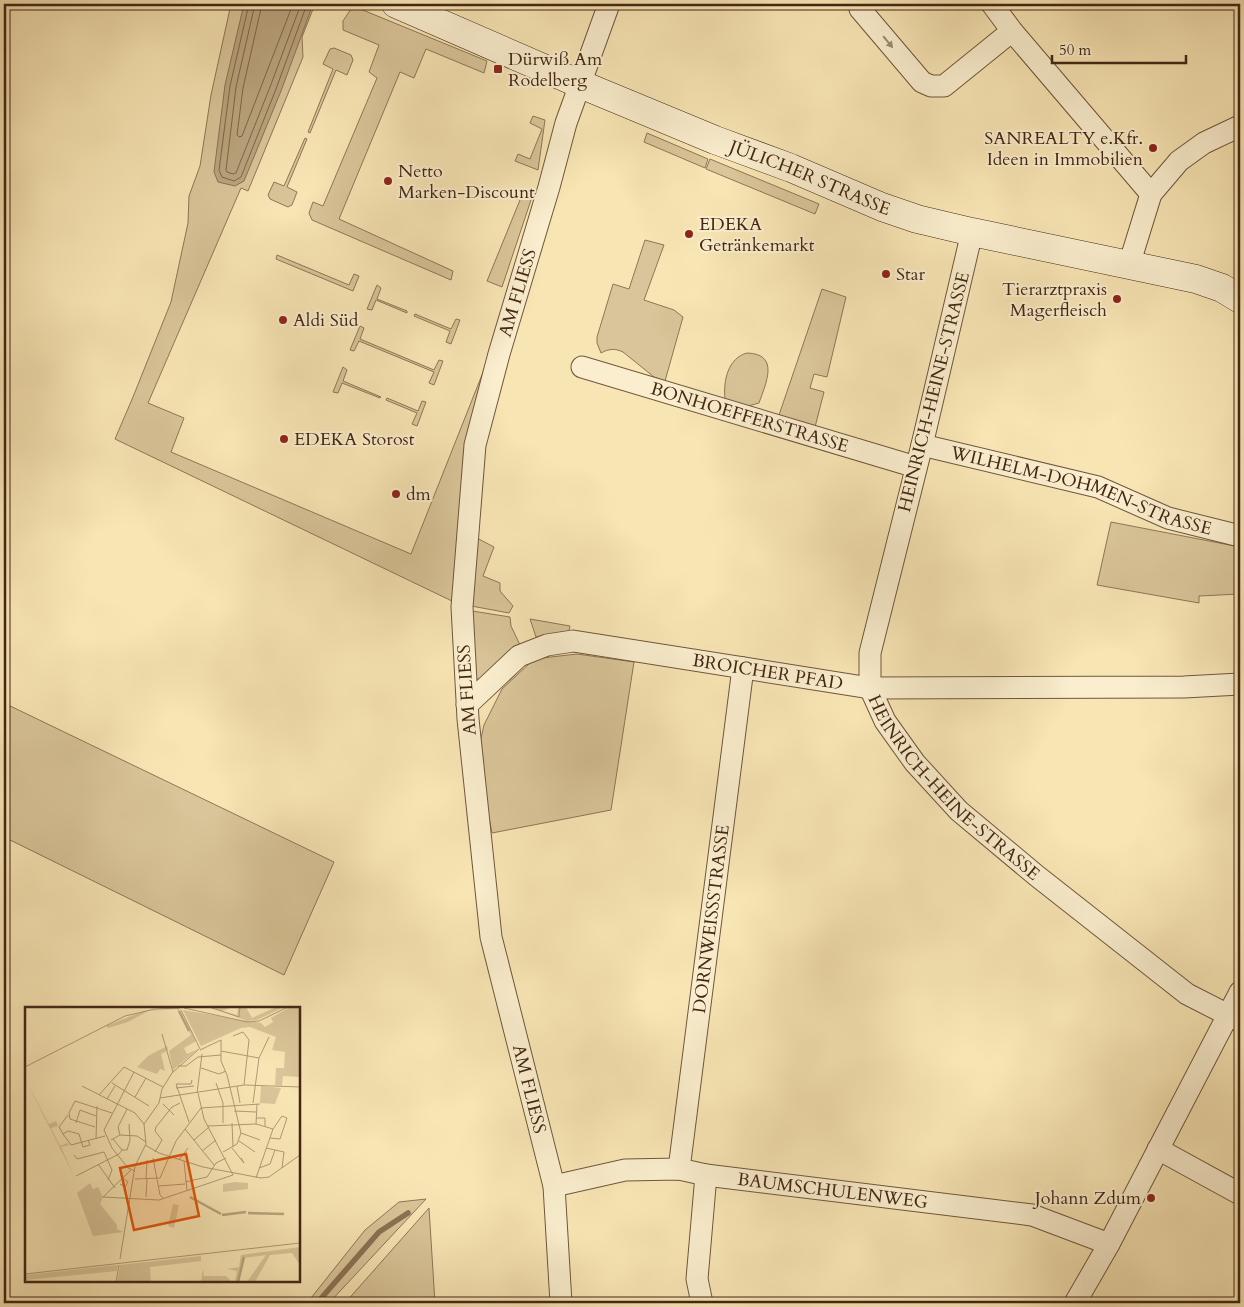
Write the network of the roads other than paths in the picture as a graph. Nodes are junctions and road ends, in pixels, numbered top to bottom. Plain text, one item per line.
1 (396, 4) edge
2 (609, 4) edge
3 (860, 4) edge
4 (992, 4) edge
5 (1012, 30) junction
6 (580, 84) junction
7 (1240, 126) edge
8 (1151, 194) junction
9 (972, 232) junction
10 (1129, 265) junction
11 (1240, 299) edge
12 (582, 366) dead end
13 (922, 445) junction
14 (916, 467) junction
15 (1240, 536) edge
16 (743, 668) junction
17 (1240, 684) edge
18 (870, 688) junction
19 (467, 705) junction
20 (1240, 992) edge
21 (1234, 1018) edge
22 (1158, 1149) junction
23 (679, 1169) junction
24 (706, 1175) junction
25 (554, 1186) junction
26 (1240, 1194) edge
27 (1109, 1244) junction
28 (561, 1303) edge
29 (702, 1303) edge
30 (1076, 1303) edge

1 - 6 street, JÜLICHER STRASSE
2 - 6 street, AM FLIESS
3 -> 5 street
4 - 5 street
5 - 8 street
6 - 9 street, JÜLICHER STRASSE
6 - 19 street, AM FLIESS
7 - 8 street
8 - 10 street
9 - 10 street, JÜLICHER STRASSE
9 - 13 street, HEINRICH-HEINE-STRASSE
10 - 11 street, JÜLICHER STRASSE
12 - 14 street, BONHOEFFERSTRASSE
13 - 14 street, HEINRICH-HEINE-STRASSE
13 - 15 street, WILHELM-DOHMEN-STRASSE
14 - 18 street, HEINRICH-HEINE-STRASSE
16 - 18 street, BROICHER PFAD
16 - 19 street, BROICHER PFAD
16 - 23 street, DORNWEISSSTRASSE
17 - 18 street, BROICHER PFAD
18 - 21 street, HEINRICH-HEINE-STRASSE
19 - 25 street, AM FLIESS
20 - 21 street
21 - 22 street
22 - 26 street
22 - 27 street
23 - 24 street, BAUMSCHULENWEG
23 - 25 street, BAUMSCHULENWEG
24 - 27 street, BAUMSCHULENWEG
24 - 29 street
25 - 28 street, AM FLIESS
27 - 30 street

